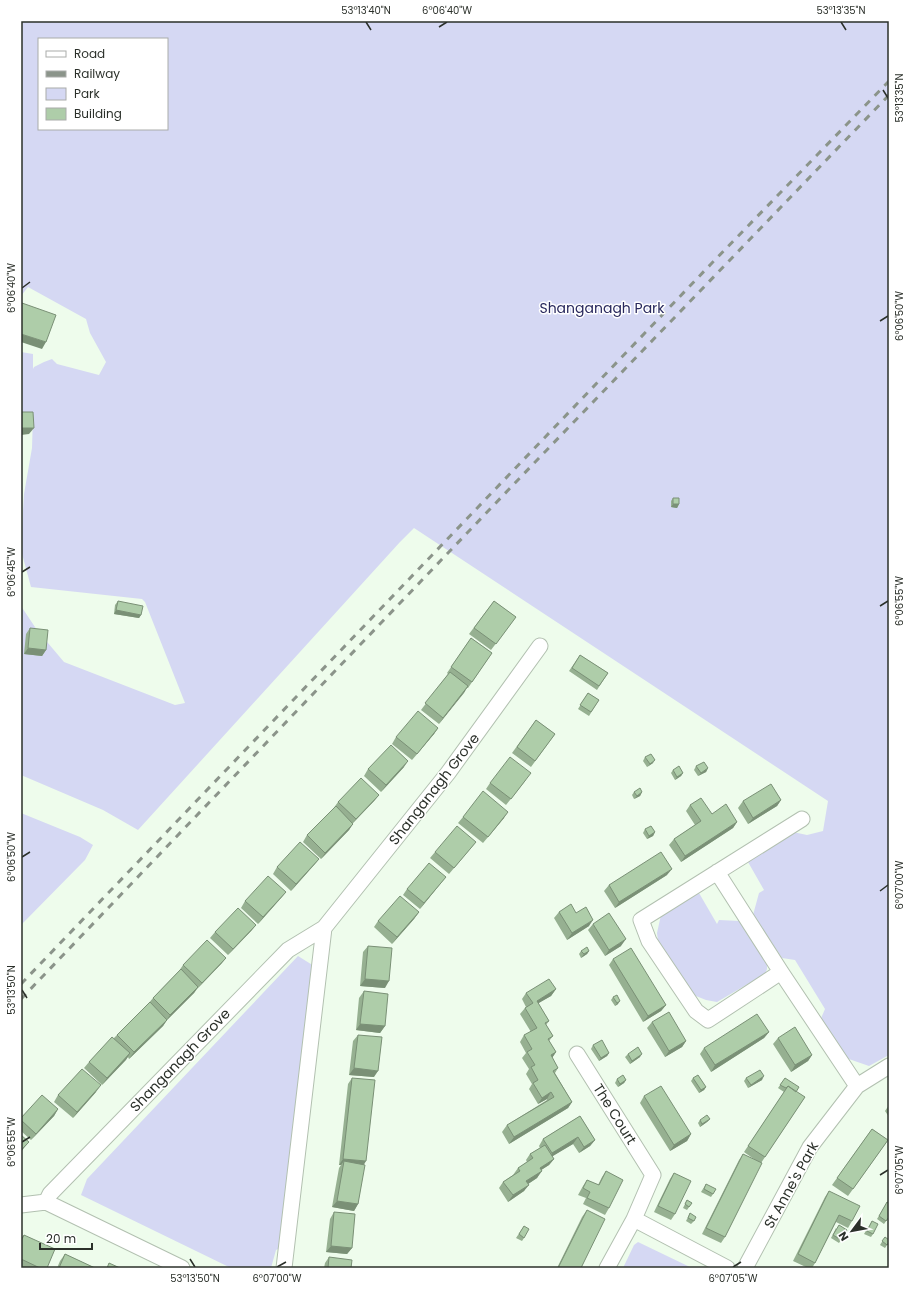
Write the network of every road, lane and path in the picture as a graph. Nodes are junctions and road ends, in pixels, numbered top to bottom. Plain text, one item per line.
1 (540, 646) dead end
2 (802, 818) dead end
3 (717, 872) junction
4 (324, 928) junction
5 (781, 972) junction
6 (577, 1054) dead end
7 (889, 1066) edge
8 (857, 1086) junction
9 (46, 1202) junction
10 (21, 1205) edge
11 (634, 1219) junction
12 (182, 1268) edge
13 (284, 1268) edge
14 (607, 1268) edge
15 (727, 1268) edge
16 (745, 1268) edge

1 - 4 street, Shanganagh Grove
2 - 3 street
3 - 5 street
3 - 5 street
4 - 9 street, Shanganagh Grove
4 - 13 street
5 - 8 street
6 - 11 street, The Court
7 - 8 street, St Anne's Park
8 - 16 street, St Anne's Park
9 - 10 street
9 - 12 street
11 - 14 street
11 - 15 street

